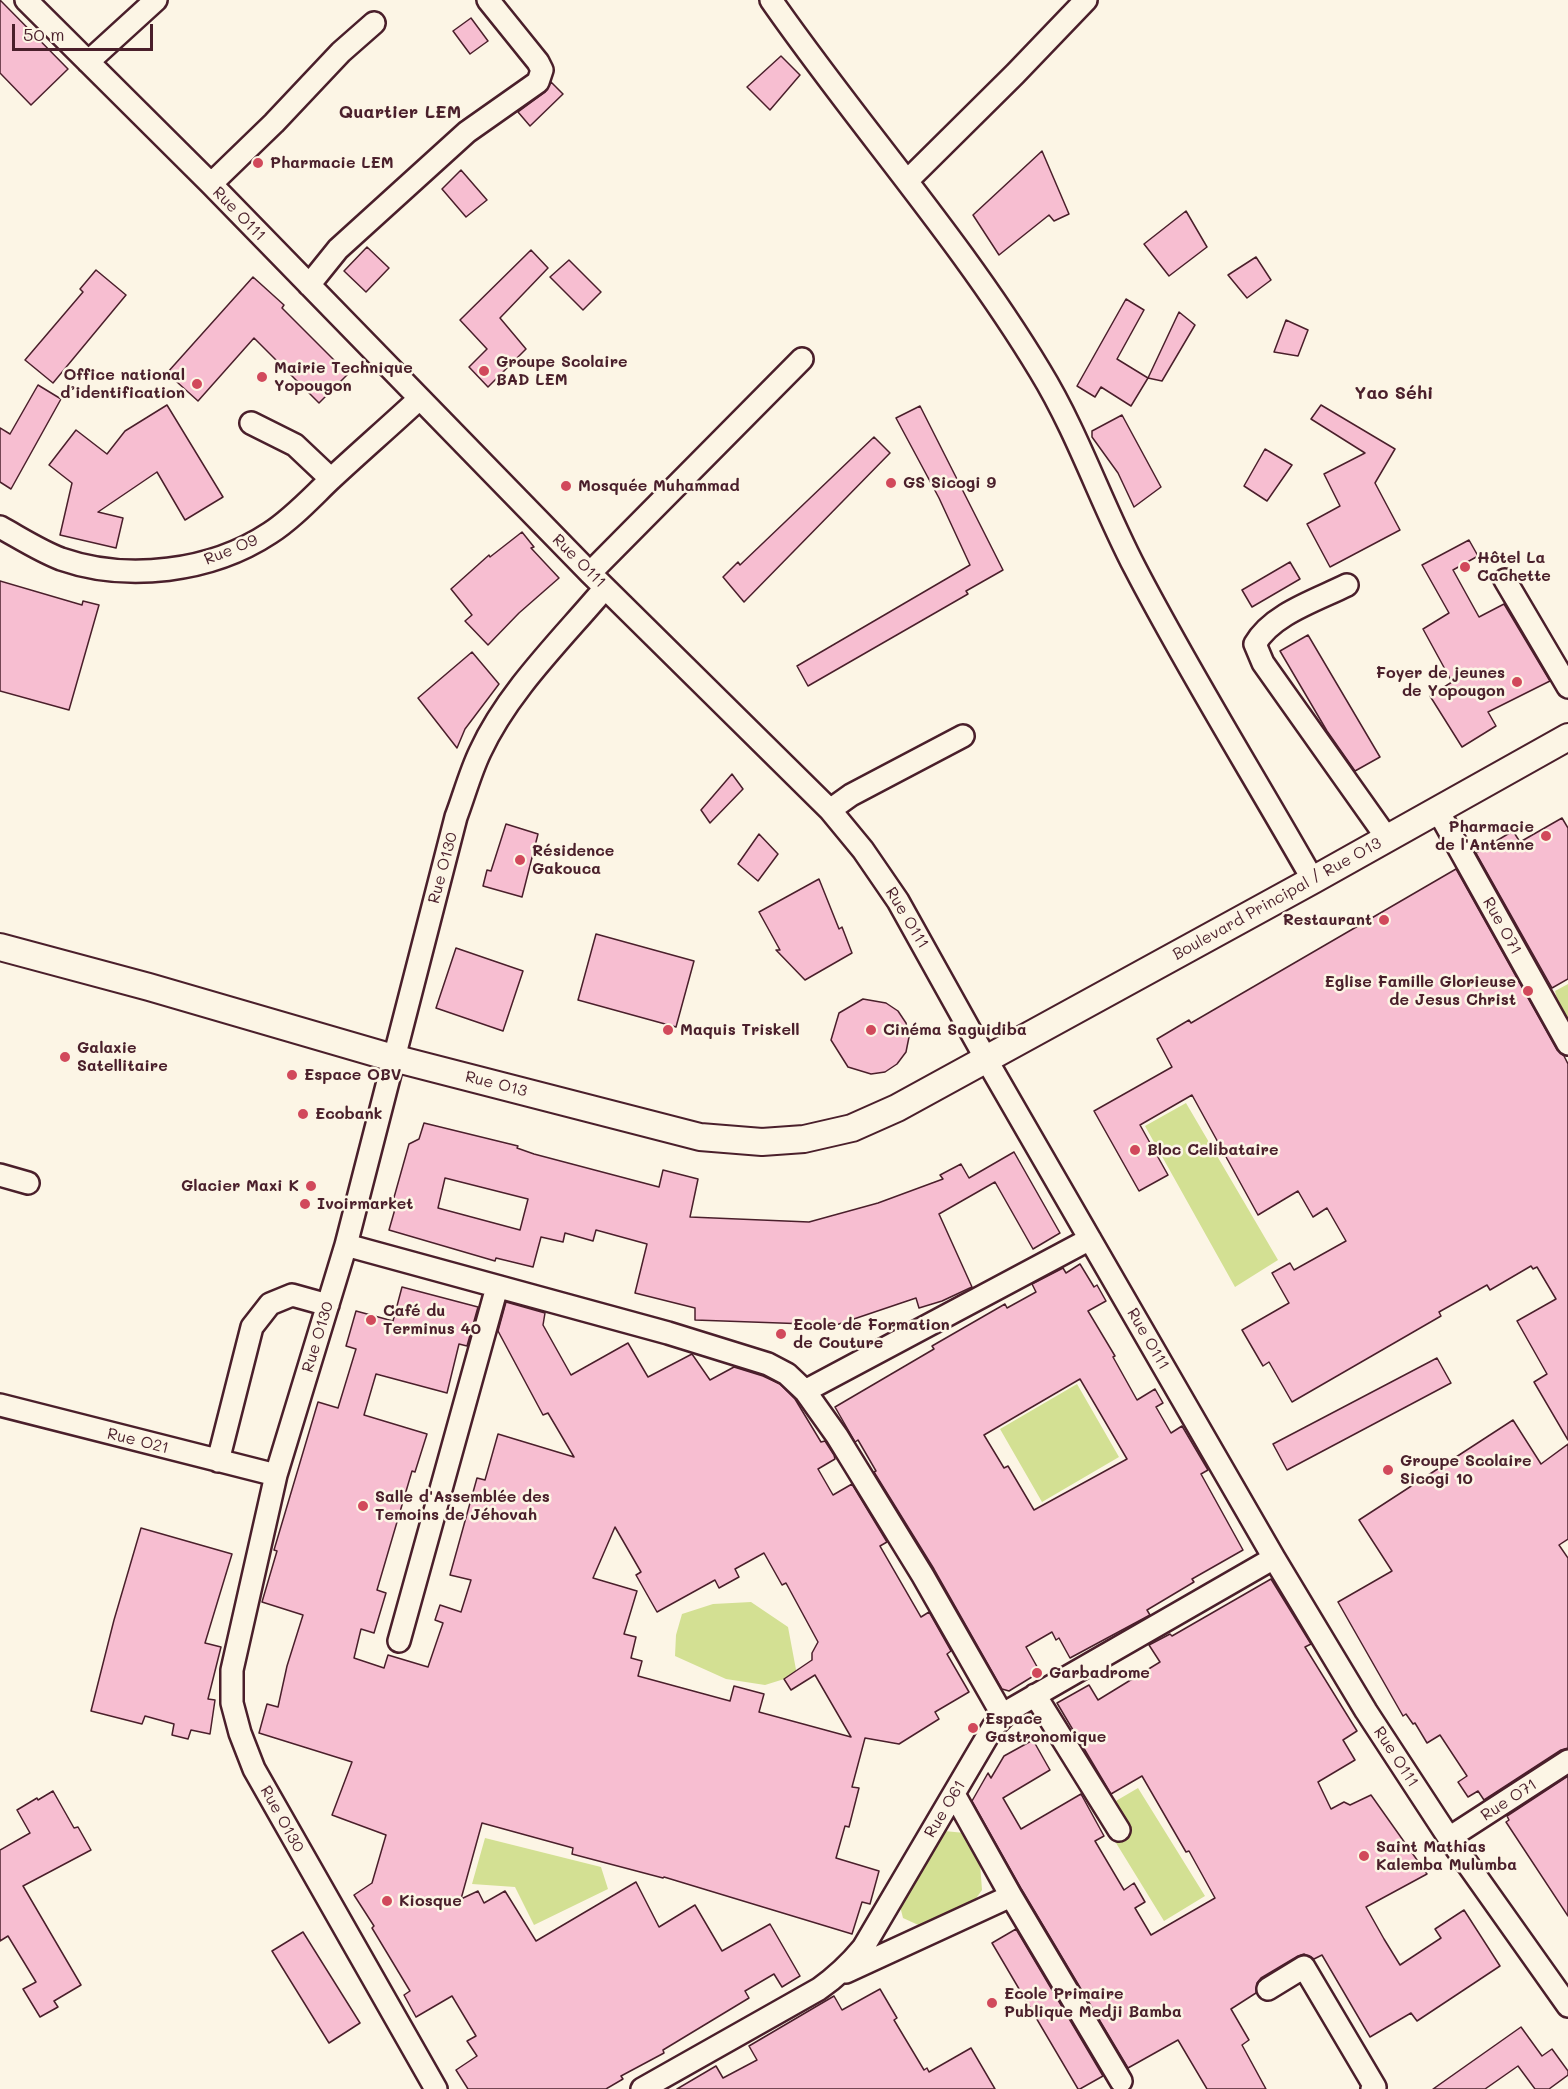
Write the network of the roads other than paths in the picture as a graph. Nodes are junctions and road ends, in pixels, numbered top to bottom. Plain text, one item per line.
1 (26, 0) edge
2 (156, 0) edge
3 (488, 0) edge
4 (771, 0) edge
5 (1086, 0) edge
6 (374, 23) dead end
7 (88, 62) junction
8 (907, 181) junction
9 (211, 184) junction
10 (309, 285) junction
11 (802, 359) dead end
12 (419, 399) junction
13 (251, 423) dead end
14 (331, 479) junction
15 (0, 527) edge
16 (598, 580) junction
17 (1505, 580) dead end
18 (1347, 585) dead end
19 (1568, 687) edge
20 (963, 736) dead end
21 (1568, 737) edge
22 (1437, 809) junction
23 (830, 810) junction
24 (1387, 838) junction
25 (1313, 880) junction
26 (0, 947) edge
27 (1568, 1044) edge
28 (393, 1058) junction
29 (986, 1059) junction
30 (0, 1175) edge
31 (28, 1183) dead end
32 (1090, 1239) junction
33 (346, 1245) junction
34 (497, 1287) junction
35 (328, 1305) junction
36 (805, 1391) junction
37 (0, 1405) edge
38 (218, 1461) junction
39 (276, 1475) junction
40 (1274, 1558) junction
41 (399, 1641) dead end
42 (1035, 1695) junction
43 (1003, 1716) junction
44 (1568, 1761) edge
45 (954, 1794) junction
46 (1119, 1830) dead end
47 (1449, 1839) junction
48 (1011, 1896) junction
49 (837, 1977) junction
50 (1268, 1989) dead end
51 (1568, 2006) edge
52 (1121, 2081) dead end
53 (436, 2089) edge
54 (642, 2089) edge
55 (1372, 2089) edge

1 - 7 street, Rue O111
2 - 7 street
3 - 10 street
4 - 8 street
5 - 8 street
6 - 9 street
7 - 9 street, Rue O111
8 - 25 street
9 - 10 street, Rue O111
10 - 12 street, Rue O111
11 - 16 street, Rue O130
12 - 14 street, Rue O9
12 - 16 street, Rue O111
13 - 14 street
14 - 15 street, Rue O9
16 - 23 street, Rue O111
16 - 28 street, Rue O130
17 - 19 street
18 - 24 street
20 - 23 street
21 - 22 main road, Boulevard Principal / Rue O13
22 - 24 main road, Boulevard Principal / Rue O13
22 - 27 street, Rue O71
23 - 29 street, Rue O111
24 - 25 main road, Boulevard Principal / Rue O13
25 - 29 main road, Boulevard Principal / Rue O13
26 - 28 main road, Rue O13
28 - 29 main road, Rue O13
28 - 33 street, Rue O130
29 - 32 street, Rue O111
30 - 31 street
32 - 36 street
32 - 40 street, Rue O111
33 - 34 street
33 - 35 street, Rue O130
34 - 36 street
34 - 41 street
35 - 38 street
35 - 39 street, Rue O130
36 - 43 street
37 - 38 street, Rue O21
38 - 39 street, Rue O21
39 - 53 street, Rue O130
40 - 42 street, Rue O61
40 - 47 street, Rue O111
42 - 43 street, Rue O61
42 - 46 street
43 - 45 street, Rue O61
44 - 47 street, Rue O71
45 - 48 street
45 - 49 street, Rue O61
47 - 51 street, Rue O111
48 - 49 street
48 - 52 street
49 - 54 street, Rue O61
50 - 55 street

